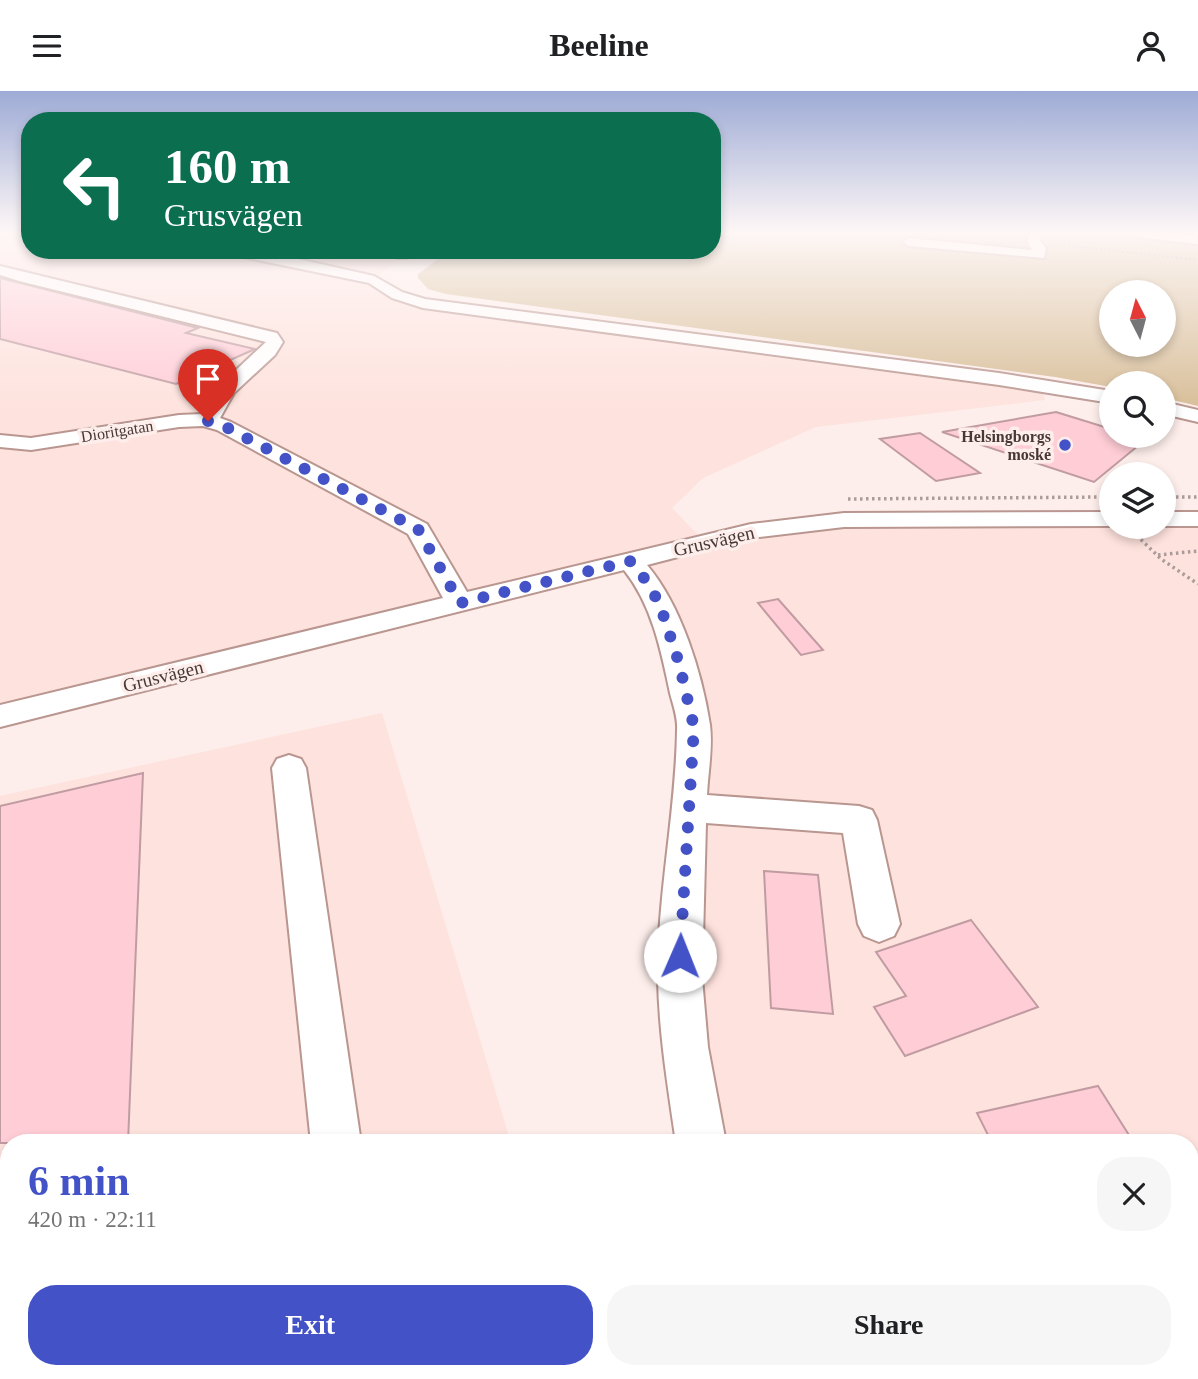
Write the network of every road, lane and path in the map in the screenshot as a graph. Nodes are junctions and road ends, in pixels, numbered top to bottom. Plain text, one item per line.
1 (89, 293) edge
2 (394, 293) edge
3 (1099, 395) edge
4 (1176, 410) edge
5 (1198, 415) edge
6 (208, 421) junction
7 (0, 441) edge
8 (1176, 496) edge
9 (1198, 496) edge
10 (1099, 508) edge
11 (1179, 519) edge
12 (1140, 539) edge
13 (1198, 540) edge
14 (1198, 551) edge
15 (1157, 555) junction
16 (630, 561) junction
17 (1198, 584) edge
18 (460, 603) junction
19 (0, 716) edge
20 (289, 768) dead end
21 (689, 808) junction
22 (878, 924) dead end
23 (335, 1134) edge
24 (700, 1134) edge

1 - 6 street
2 - 3 street
4 - 5 street
6 - 7 street, Dioritgatan
6 - 18 street, Dioritgatan
8 - 9 path
10 - 16 street, Grusvägen
11 - 13 street
12 - 15 path
14 - 15 path
15 - 17 path
16 - 18 street, Grusvägen
16 - 21 street
18 - 19 street, Grusvägen
20 - 23 street
21 - 22 street
21 - 24 street

